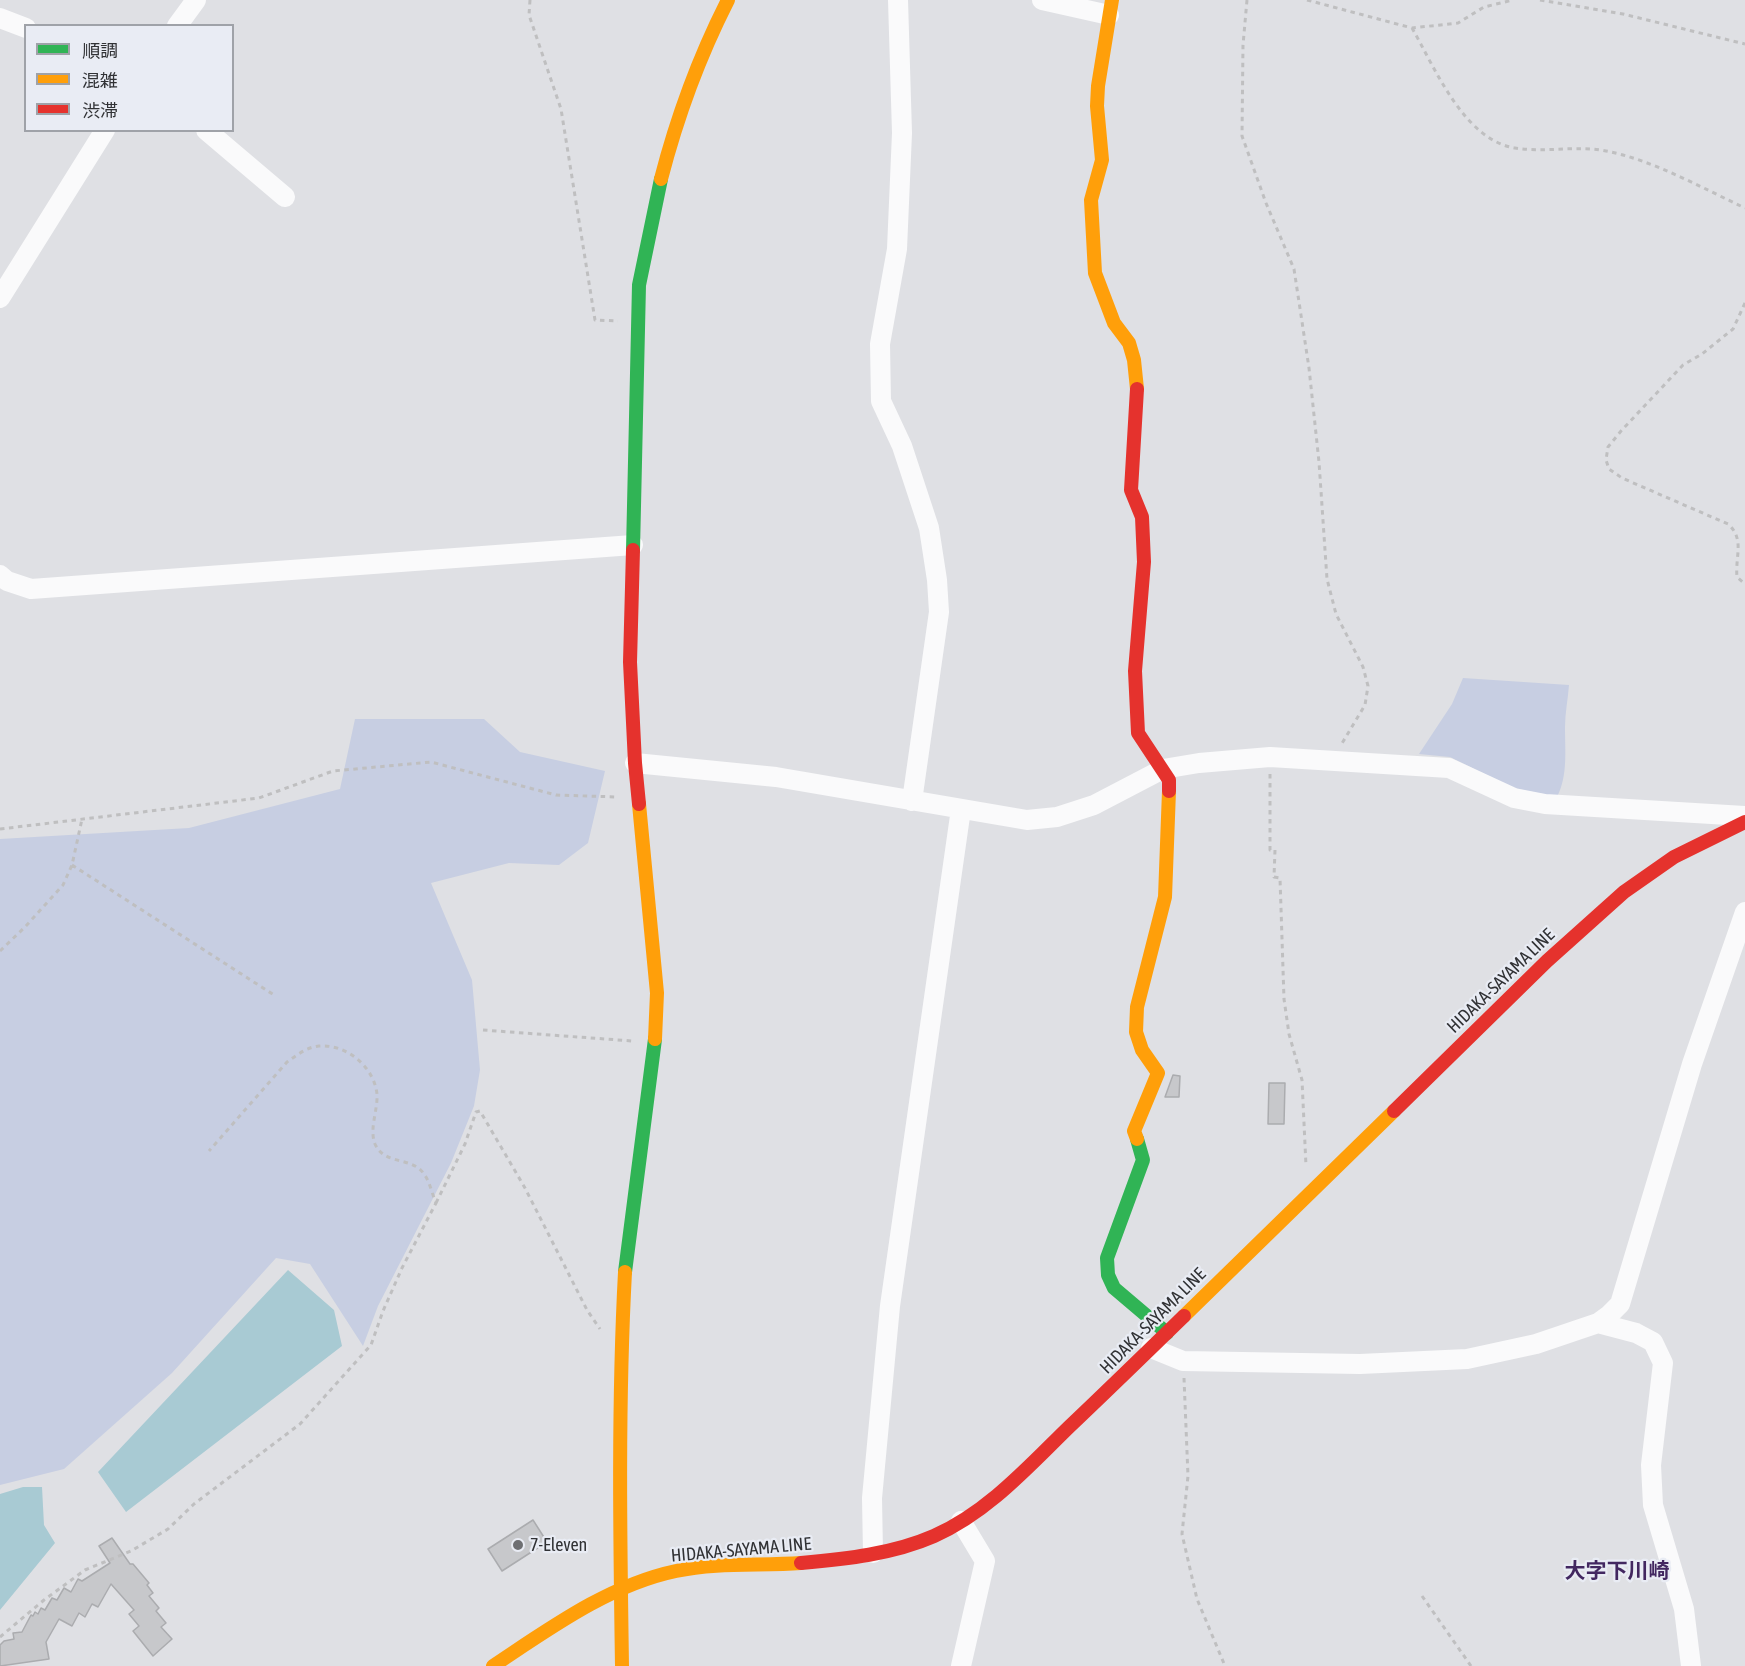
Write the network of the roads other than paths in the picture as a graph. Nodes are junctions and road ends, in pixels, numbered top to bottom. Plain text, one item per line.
1 (196, 0) edge
2 (728, 0) edge
3 (898, 0) edge
4 (1042, 0) edge
5 (1111, 8) edge
6 (0, 18) edge
7 (178, 24) edge
8 (24, 27) edge
9 (104, 132) edge
10 (208, 132) edge
11 (285, 197) dead end
12 (0, 298) edge
13 (633, 545) junction
14 (0, 575) edge
15 (634, 763) junction
16 (1163, 769) junction
17 (912, 801) junction
18 (961, 809) junction
19 (1745, 816) edge
20 (1745, 822) edge
21 (1745, 912) edge
22 (1598, 1323) junction
23 (1167, 1333) junction
24 (1152, 1348) junction
25 (961, 1521) junction
26 (873, 1553) junction
27 (620, 1592) junction
28 (493, 1666) edge
29 (622, 1666) edge
30 (961, 1666) edge
31 (1691, 1666) edge

1 - 7 street
2 - 13 street
3 - 17 street
4 - 5 street
5 - 16 street
6 - 8 street
9 - 12 street
10 - 11 street
13 - 14 street
13 - 15 street
15 - 17 street
15 - 27 street
16 - 18 street
16 - 19 street
16 - 23 street
17 - 18 street
18 - 26 street
20 - 23 street, HIDAKA-SAYAMA LINE
21 - 22 street
22 - 24 street
22 - 31 street
23 - 24 street, HIDAKA-SAYAMA LINE
24 - 25 street, HIDAKA-SAYAMA LINE
25 - 26 street, HIDAKA-SAYAMA LINE
25 - 30 street
26 - 27 street, HIDAKA-SAYAMA LINE
27 - 28 street, HIDAKA-SAYAMA LINE
27 - 29 street

